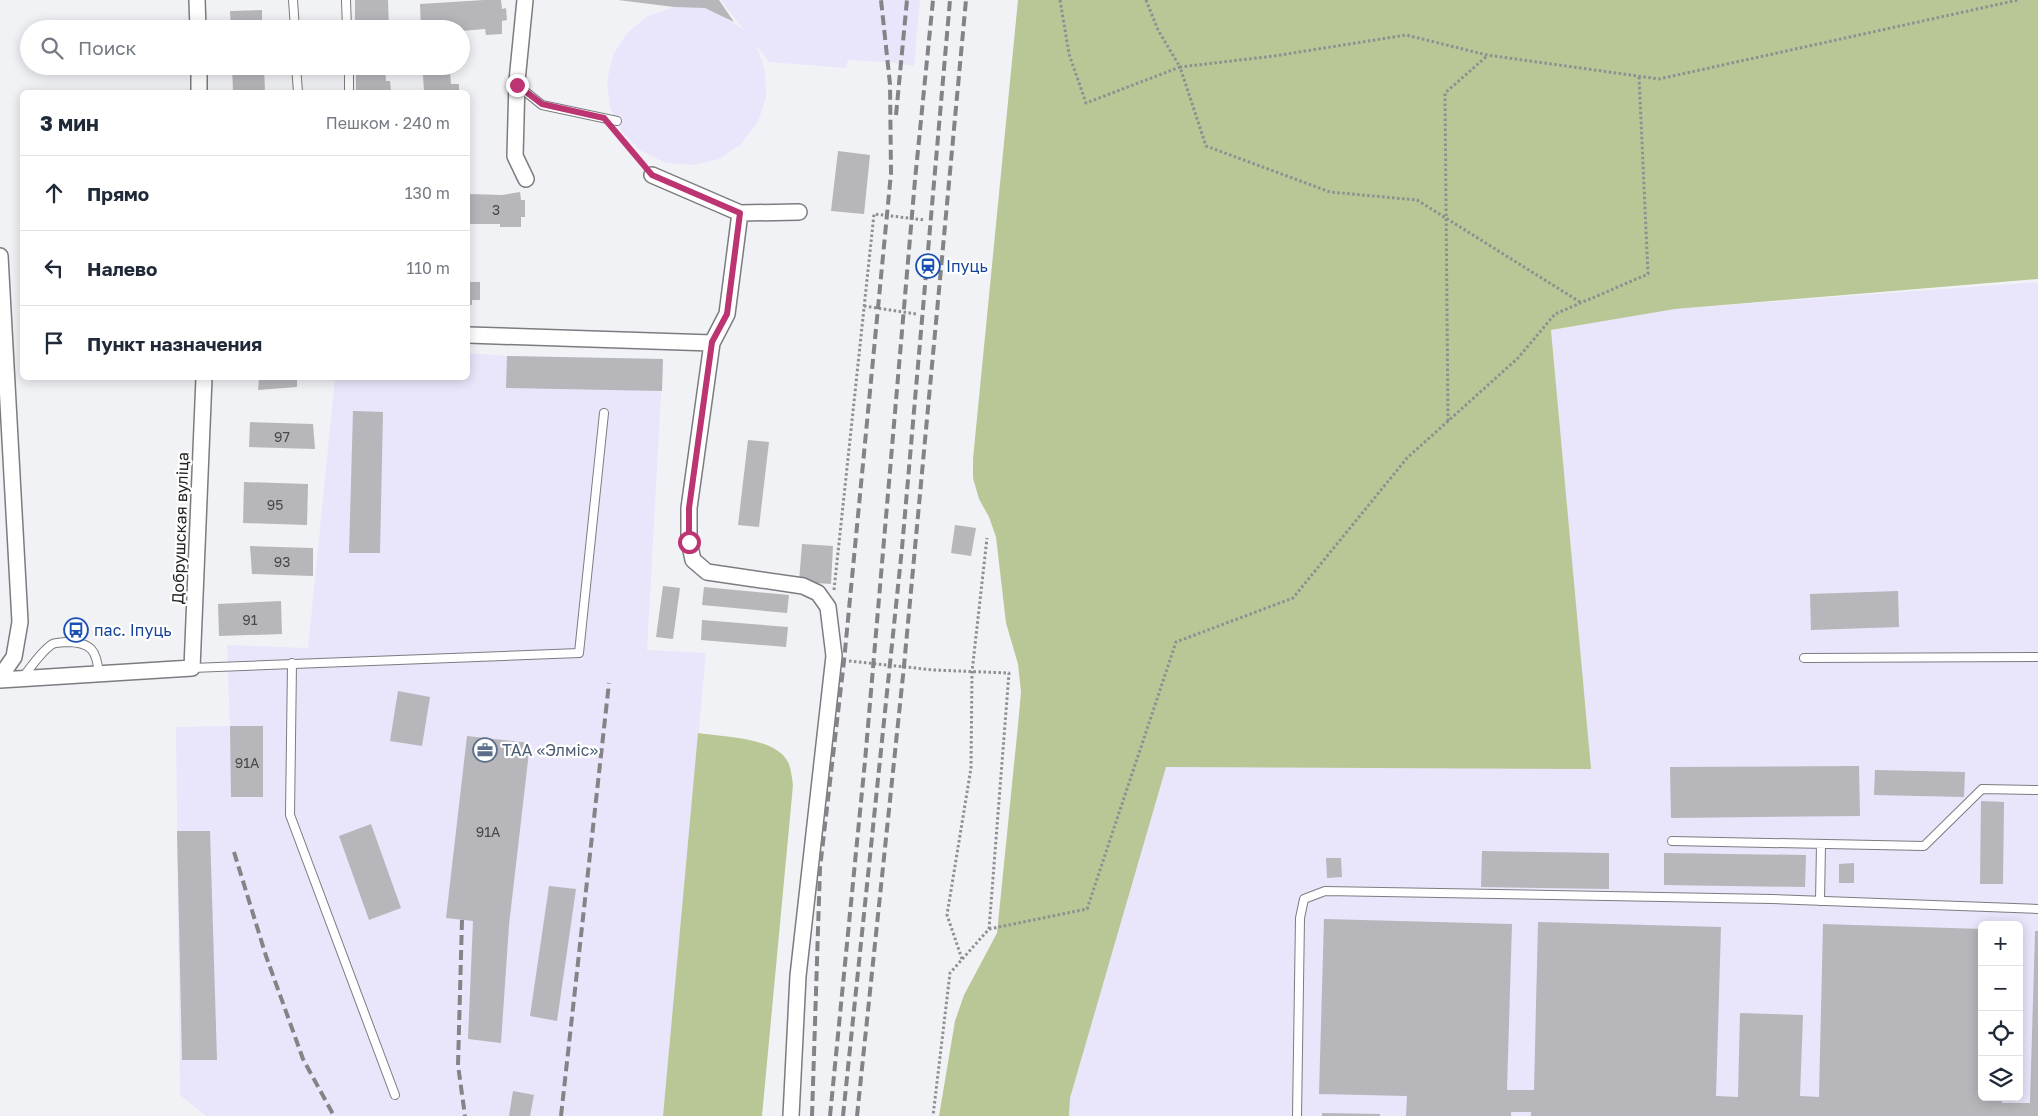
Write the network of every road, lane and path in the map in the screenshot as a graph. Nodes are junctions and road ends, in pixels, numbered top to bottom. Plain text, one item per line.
1 (197, 0) edge
2 (293, 0) edge
3 (346, 0) edge
4 (525, 0) edge
5 (1060, 0) edge
6 (1146, 0) edge
7 (2018, 0) edge
8 (198, 20) edge
9 (294, 20) edge
10 (347, 20) edge
11 (1487, 55) junction
12 (1180, 67) junction
13 (199, 75) edge
14 (297, 75) edge
15 (348, 75) edge
16 (1639, 76) junction
17 (517, 85) junction
18 (199, 90) edge
19 (298, 90) edge
20 (349, 90) edge
21 (604, 118) junction
22 (617, 121) dead end
23 (652, 175) joint
24 (526, 179) dead end
25 (799, 212) dead end
26 (740, 213) junction
27 (1446, 218) junction
28 (925, 220) dead end
29 (0, 256) edge
30 (1580, 303) junction
31 (864, 306) junction
32 (916, 314) dead end
33 (470, 335) edge
34 (712, 342) junction
35 (204, 380) edge
36 (604, 413) dead end
37 (1448, 421) junction
38 (986, 538) dead end
39 (828, 607) junction
40 (834, 656) junction
41 (2038, 657) edge
42 (1804, 658) dead end
43 (292, 663) junction
44 (192, 668) junction
45 (972, 672) junction
46 (99, 675) junction
47 (0, 679) edge
48 (22, 679) junction
49 (2038, 790) edge
50 (1672, 841) dead end
51 (1821, 844) junction
52 (1820, 901) junction
53 (2038, 909) edge
54 (989, 928) junction
55 (962, 960) junction
56 (395, 1095) dead end
57 (791, 1116) edge
58 (933, 1116) edge
59 (1297, 1116) edge

1 - 8 street
2 - 9 lane
3 - 10 lane
4 - 17 street
5 - 12 path
6 - 12 path
7 - 16 path
11 - 12 path
11 - 16 path
11 - 27 path
12 - 27 path
13 - 18 street
14 - 19 lane
15 - 20 lane
16 - 30 path
17 - 21 lane
17 - 24 street
21 - 22 lane
21 - 23 path
23 - 26 street
25 - 26 street
26 - 34 street
27 - 30 path
27 - 37 path
28 - 31 path
29 - 47 street
30 - 37 path
31 - 32 path
31 - 39 path
33 - 34 street
34 - 39 street
35 - 44 street, Добрушская вуліца
36 - 43 lane
37 - 54 path
38 - 45 path
39 - 40 street
40 - 45 path
40 - 57 street
41 - 42 lane
43 - 44 lane
43 - 56 lane
44 - 46 street
45 - 54 path
45 - 55 path
46 - 48 street
46 - 48 lane
47 - 48 street
49 - 51 lane
50 - 51 lane
51 - 52 lane
52 - 53 lane
52 - 59 lane
54 - 55 path
55 - 58 path

